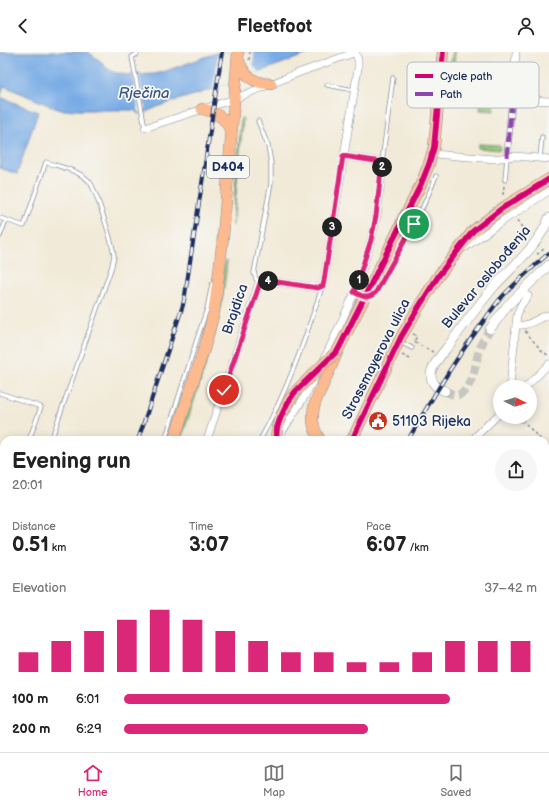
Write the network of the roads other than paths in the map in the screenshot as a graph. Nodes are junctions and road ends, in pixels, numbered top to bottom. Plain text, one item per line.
1 (138, 52) edge
2 (356, 52) edge
3 (443, 52) edge
4 (516, 52) edge
5 (238, 55) edge
6 (442, 62) edge
7 (515, 62) edge
8 (393, 78) dead end
9 (271, 84) junction
10 (327, 85) dead end
11 (354, 90) junction
12 (234, 98) junction
13 (539, 100) edge
14 (549, 101) edge
15 (437, 108) edge
16 (511, 108) edge
17 (202, 109) junction
18 (258, 121) dead end
19 (145, 128) joint
20 (231, 137) junction
21 (542, 137) dead end
22 (433, 154) junction
23 (343, 156) junction
24 (507, 157) junction
25 (540, 158) junction
26 (549, 159) edge
27 (382, 162) junction
28 (436, 176) dead end
29 (549, 179) edge
30 (504, 180) road end
31 (549, 191) edge
32 (541, 196) junction
33 (549, 200) edge
34 (0, 218) edge
35 (549, 218) edge
36 (6, 220) junction
37 (0, 236) edge
38 (223, 236) junction
39 (458, 250) junction
40 (217, 252) dead end
41 (549, 265) edge
42 (213, 279) dead end
43 (260, 283) junction
44 (323, 286) junction
45 (354, 292) junction
46 (528, 296) dead end
47 (549, 315) edge
48 (516, 325) junction
49 (490, 329) tunnel mouth
50 (399, 341) junction
51 (412, 348) dead end
52 (338, 350) junction
53 (549, 364) edge
54 (511, 380) edge
55 (533, 380) edge
56 (445, 391) tunnel mouth
57 (0, 393) edge
58 (493, 420) edge
59 (30, 436) edge
60 (52, 436) edge
61 (166, 436) edge
62 (175, 436) edge
63 (208, 436) edge
64 (262, 436) edge
65 (277, 436) edge
66 (279, 436) edge
67 (317, 436) edge
68 (354, 436) edge
69 (476, 436) edge

1 - 19 lane
2 - 9 street
2 - 11 street
3 - 6 main road
4 - 7 street
5 - 9 main road
5 - 12 main road, D404
8 - 27 lane
9 - 12 street
10 - 11 lane
11 - 23 street
12 - 17 street
12 - 20 main road, D404
13 - 14 street
15 - 22 main road
16 - 24 street
17 - 19 street
17 - 20 main road
18 - 43 lane
20 - 38 main road, D404
21 - 25 lane
22 - 24 street
22 - 52 main road, bridge
23 - 27 street
23 - 44 street
24 - 25 street
24 - 30 lane
25 - 26 street
27 - 45 street
28 - 45 lane
29 - 39 main road, Strossmayerova ulica
31 - 32 street
32 - 33 street
32 - 39 street
34 - 36 lane
35 - 56 street, Bulevar oslobođenja
36 - 37 lane
36 - 60 lane
38 - 40 lane
38 - 62 main road, D404
39 - 50 main road, Strossmayerova ulica
41 - 49 street
42 - 61 lane
43 - 44 street, Brajdica
43 - 63 street, Brajdica
44 - 64 lane
45 - 66 street
46 - 48 street
47 - 48 street
48 - 54 street
50 - 51 lane
50 - 68 main road, Strossmayerova ulica
52 - 65 main road, bridge
52 - 67 main road
53 - 55 street
57 - 59 lane
58 - 69 street

